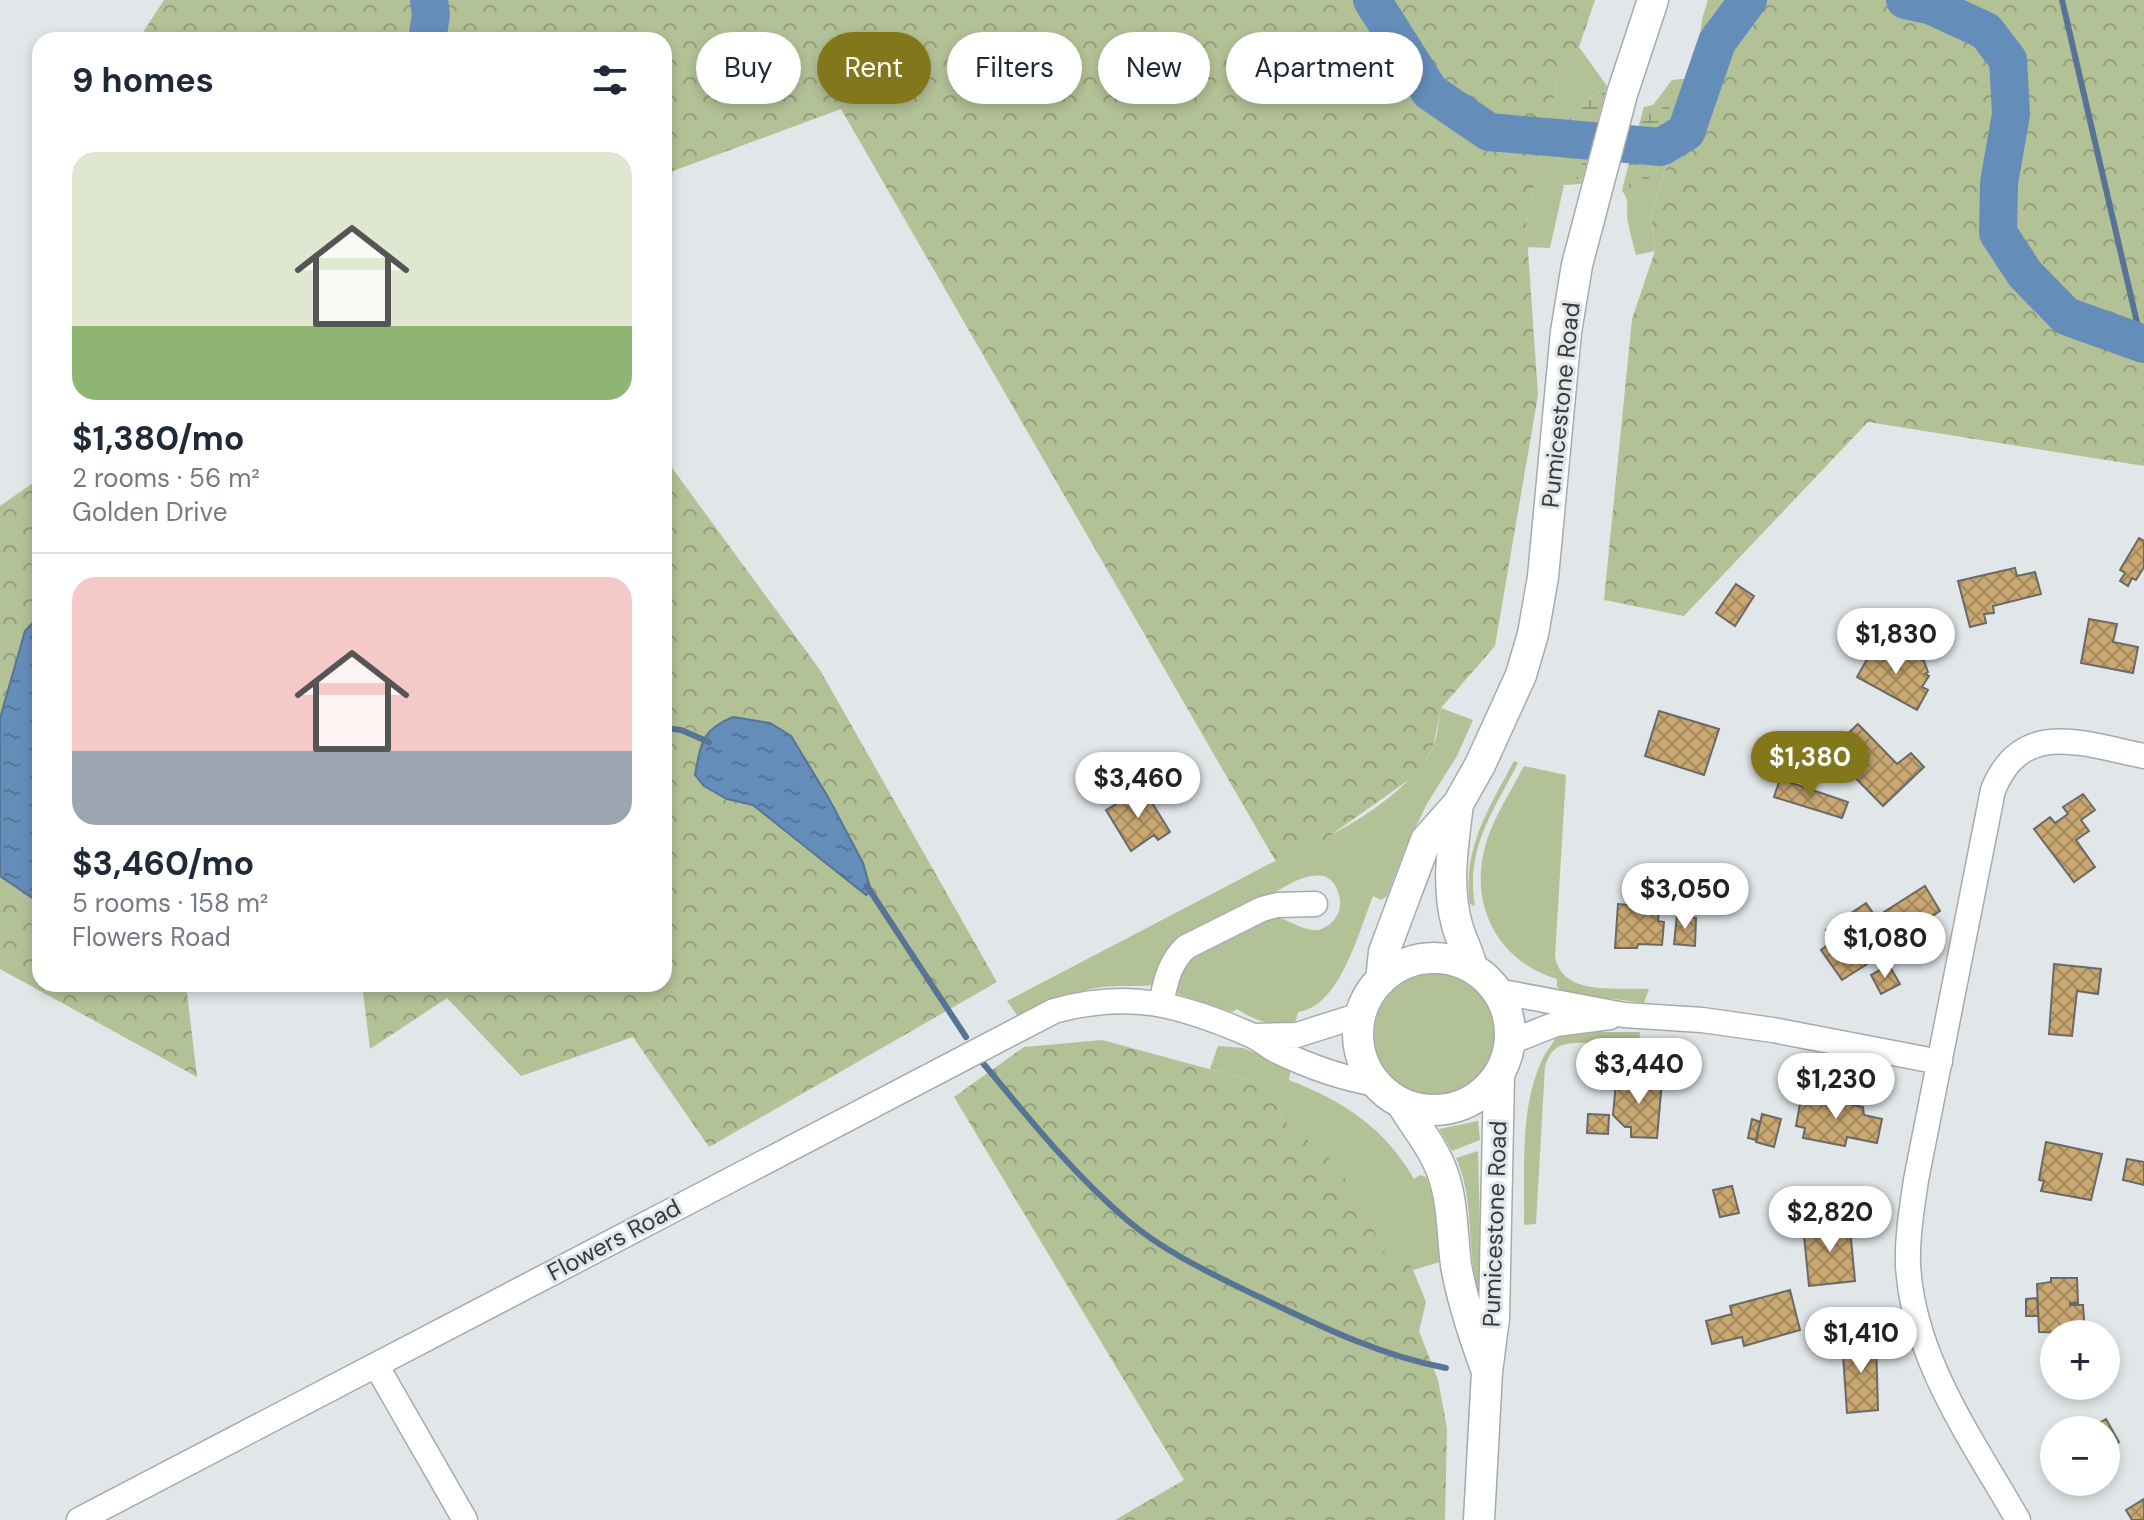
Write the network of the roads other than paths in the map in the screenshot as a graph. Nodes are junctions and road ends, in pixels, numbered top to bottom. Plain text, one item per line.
1 (1653, 0) edge
2 (2144, 756) edge
3 (1458, 804) junction
4 (1315, 904) dead end
5 (1472, 968) junction
6 (1381, 980) junction
7 (1497, 991) junction
8 (1161, 1003) junction
9 (1360, 1015) junction
10 (1624, 1015) junction
11 (1254, 1036) junction
12 (1510, 1042) junction
13 (1940, 1062) junction
14 (1499, 1075) junction
15 (1376, 1084) junction
16 (1402, 1104) junction
17 (376, 1365) junction
18 (1487, 1372) junction
19 (79, 1520) edge
20 (465, 1520) edge
21 (1479, 1520) edge
22 (2018, 1520) edge

1 - 3 main road, Pumicestone Road
2 - 13 street
3 - 5 main road, Pumicestone Road
3 - 6 main road, Pumicestone Road
4 - 8 street
5 - 6 main road
5 - 7 main road
6 - 9 main road
7 - 10 street
7 - 12 main road
8 - 11 street, Flowers Road
8 - 17 street, Flowers Road
9 - 11 street, Flowers Road
9 - 15 main road
10 - 12 street
10 - 13 street
11 - 15 street, Flowers Road
12 - 14 main road
13 - 22 street
14 - 16 main road
14 - 18 main road, Pumicestone Road
15 - 16 main road
16 - 18 main road, Pumicestone Road
17 - 19 street, Flowers Road
17 - 20 street
18 - 21 main road, Pumicestone Road

